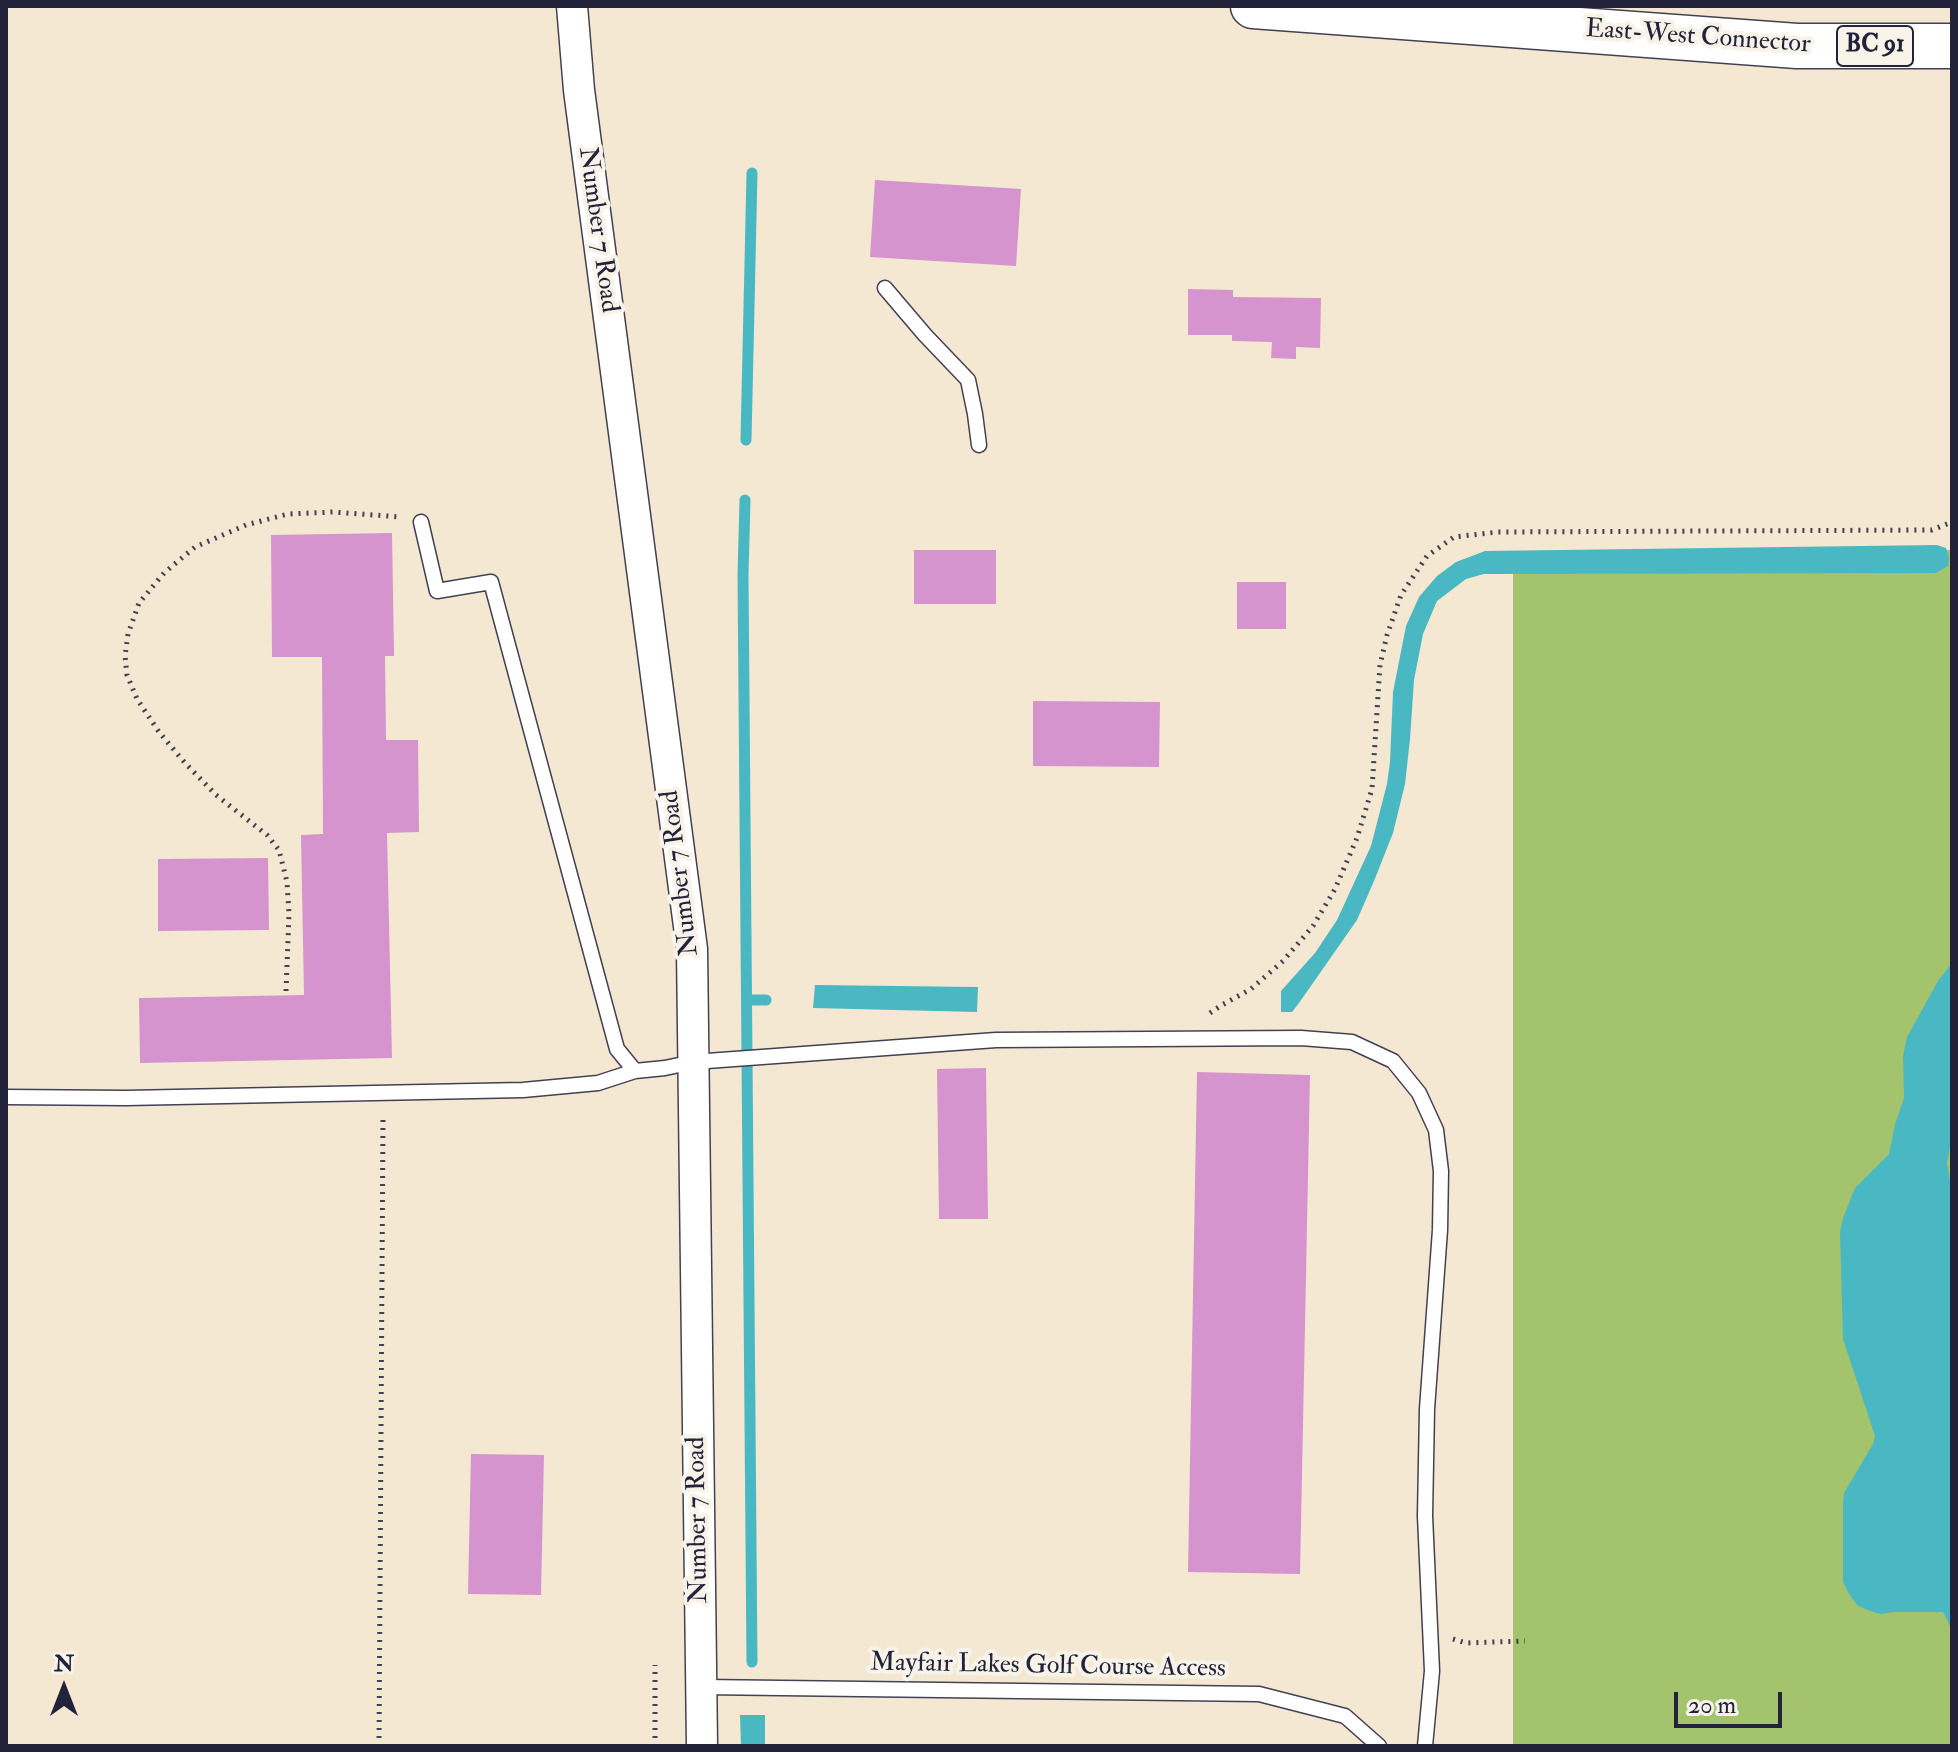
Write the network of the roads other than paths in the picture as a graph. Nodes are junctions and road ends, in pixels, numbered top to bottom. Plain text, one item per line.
1 (572, 6) edge
2 (1253, 6) edge
3 (1952, 46) edge
4 (885, 288) dead end
5 (979, 445) dead end
6 (421, 522) road end
7 (693, 1062) junction
8 (635, 1071) junction
9 (6, 1097) edge
10 (702, 1687) junction
11 (702, 1746) edge
12 (1379, 1746) edge
13 (1425, 1746) edge

1 - 7 street, Number 7 Road
2 - 3 highway, East-West Connector / BC 91
4 - 5 lane
6 - 8 lane
7 - 8 lane
7 - 10 street, Number 7 Road
7 - 13 lane
8 - 9 lane
10 - 11 street, Number 7 Road
10 - 12 lane, Mayfair Lakes Golf Course Access

